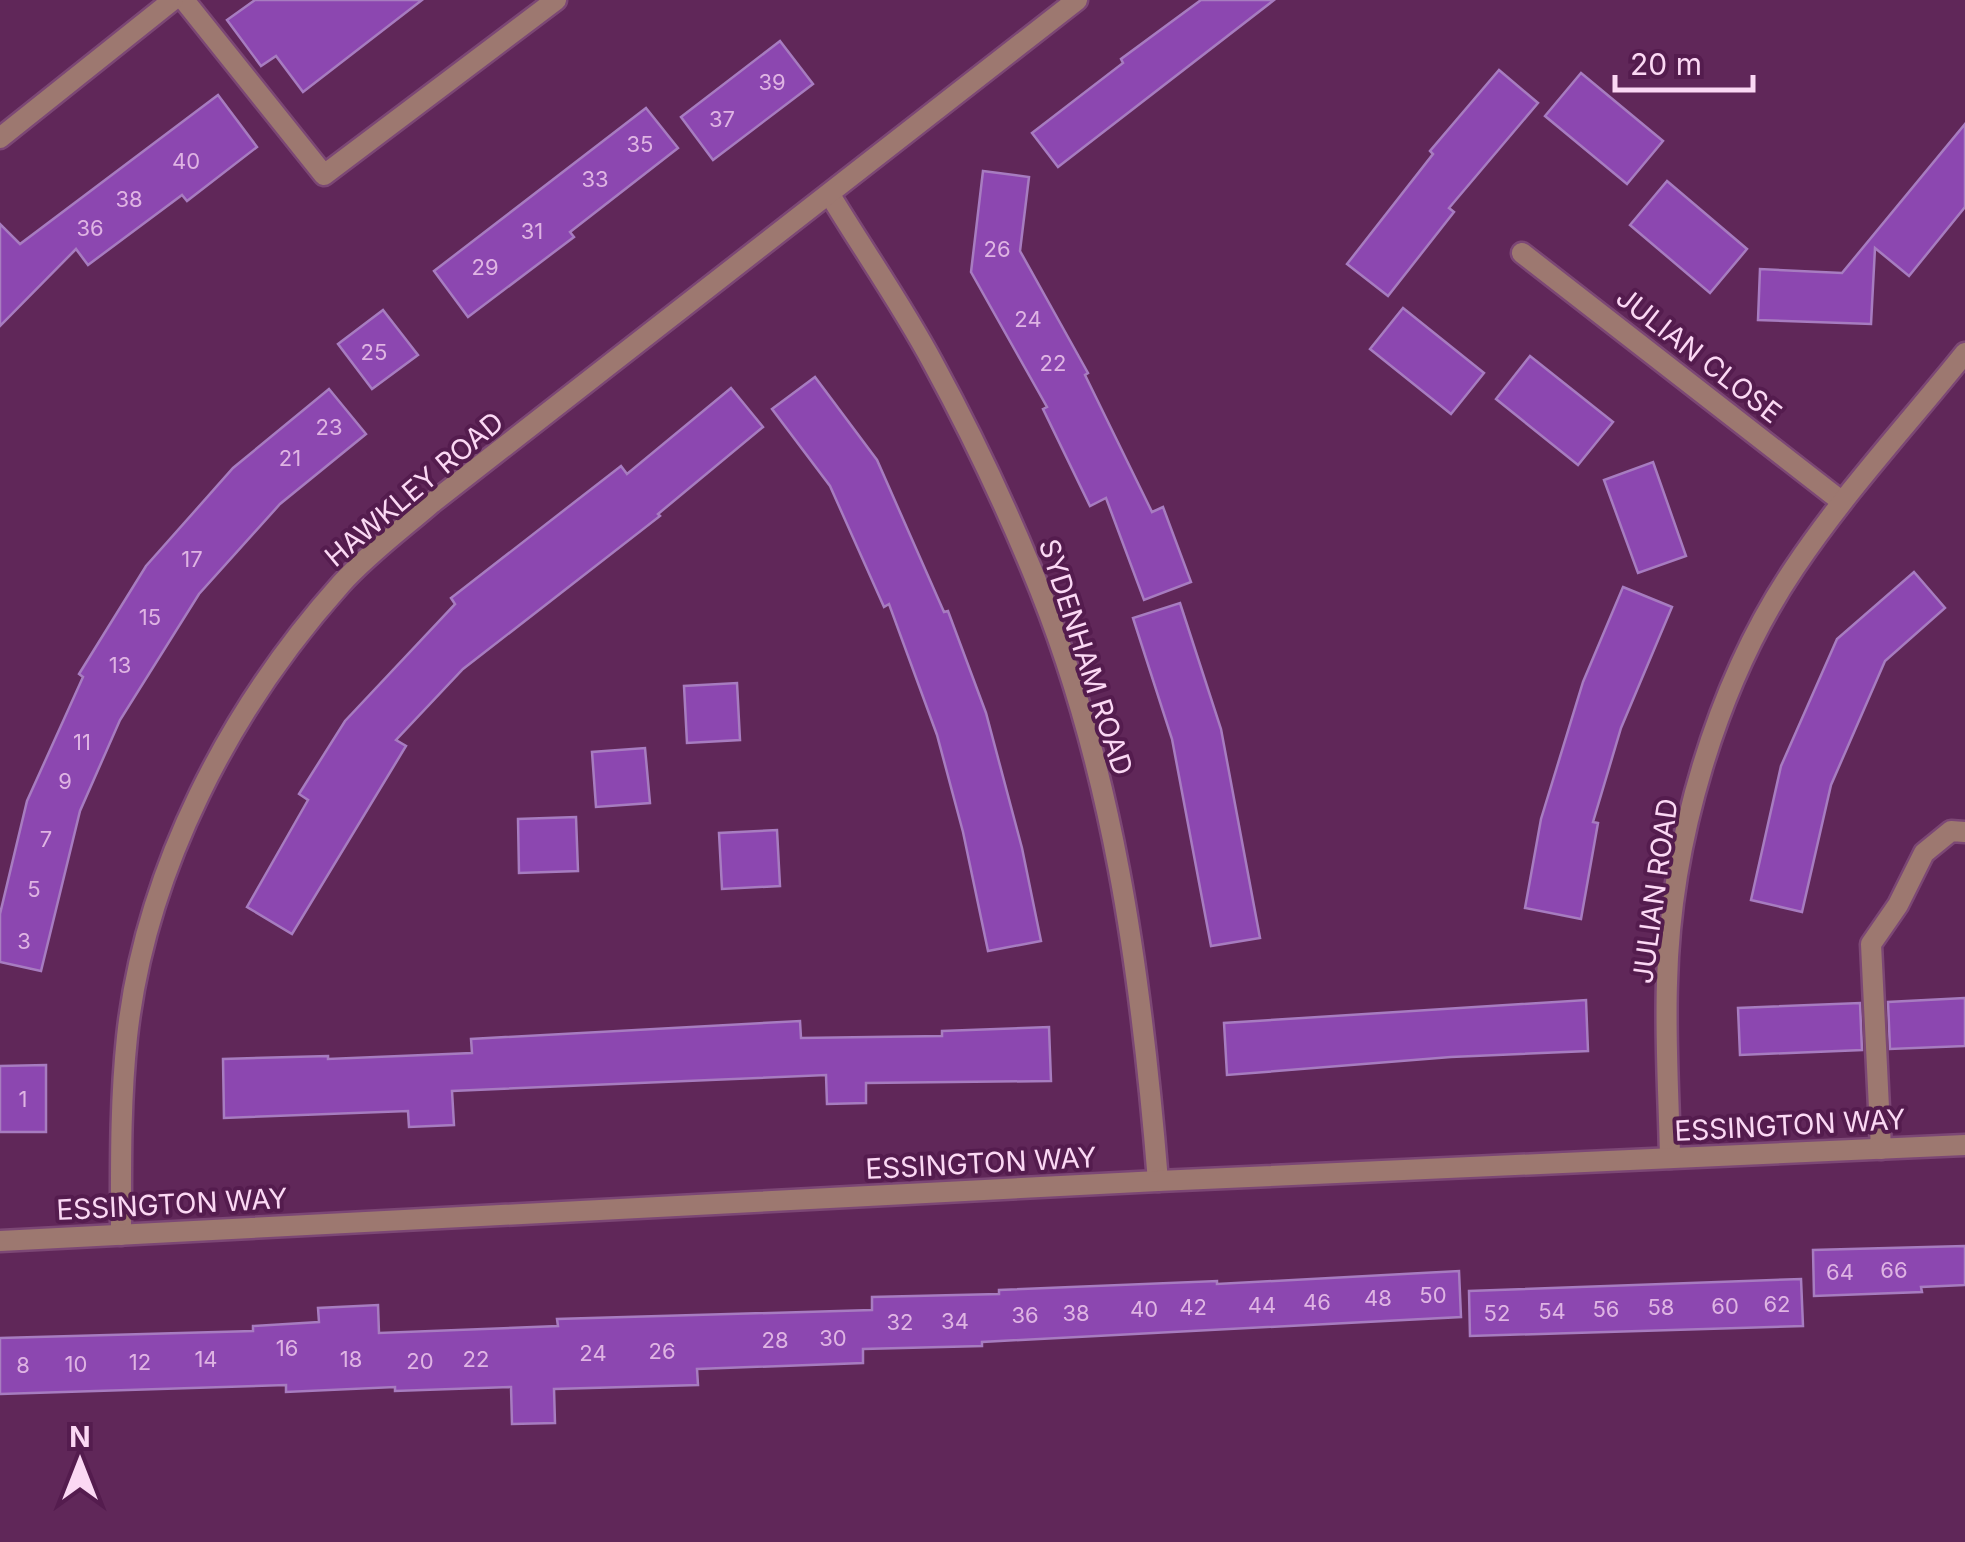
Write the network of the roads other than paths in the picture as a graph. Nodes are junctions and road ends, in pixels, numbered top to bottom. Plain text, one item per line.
1 (172, 0) edge
2 (184, 0) edge
3 (556, 0) edge
4 (1078, 0) edge
5 (0, 138) edge
6 (830, 195) junction
7 (1522, 253) dead end
8 (1964, 357) edge
9 (1841, 501) junction
10 (1965, 832) edge
11 (1965, 1145) edge
12 (1881, 1149) junction
13 (1670, 1158) junction
14 (1158, 1181) junction
15 (121, 1234) junction
16 (0, 1240) edge

1 - 5 street
2 - 3 street
4 - 6 street, HAWKLEY ROAD
6 - 14 street, SYDENHAM ROAD
6 - 15 street, HAWKLEY ROAD
7 - 9 street, JULIAN CLOSE
8 - 9 street, JULIAN ROAD
9 - 13 street, JULIAN ROAD
10 - 12 street
11 - 12 street, ESSINGTON WAY
12 - 13 street, ESSINGTON WAY
13 - 14 street, ESSINGTON WAY
14 - 15 street, ESSINGTON WAY
15 - 16 street, ESSINGTON WAY

